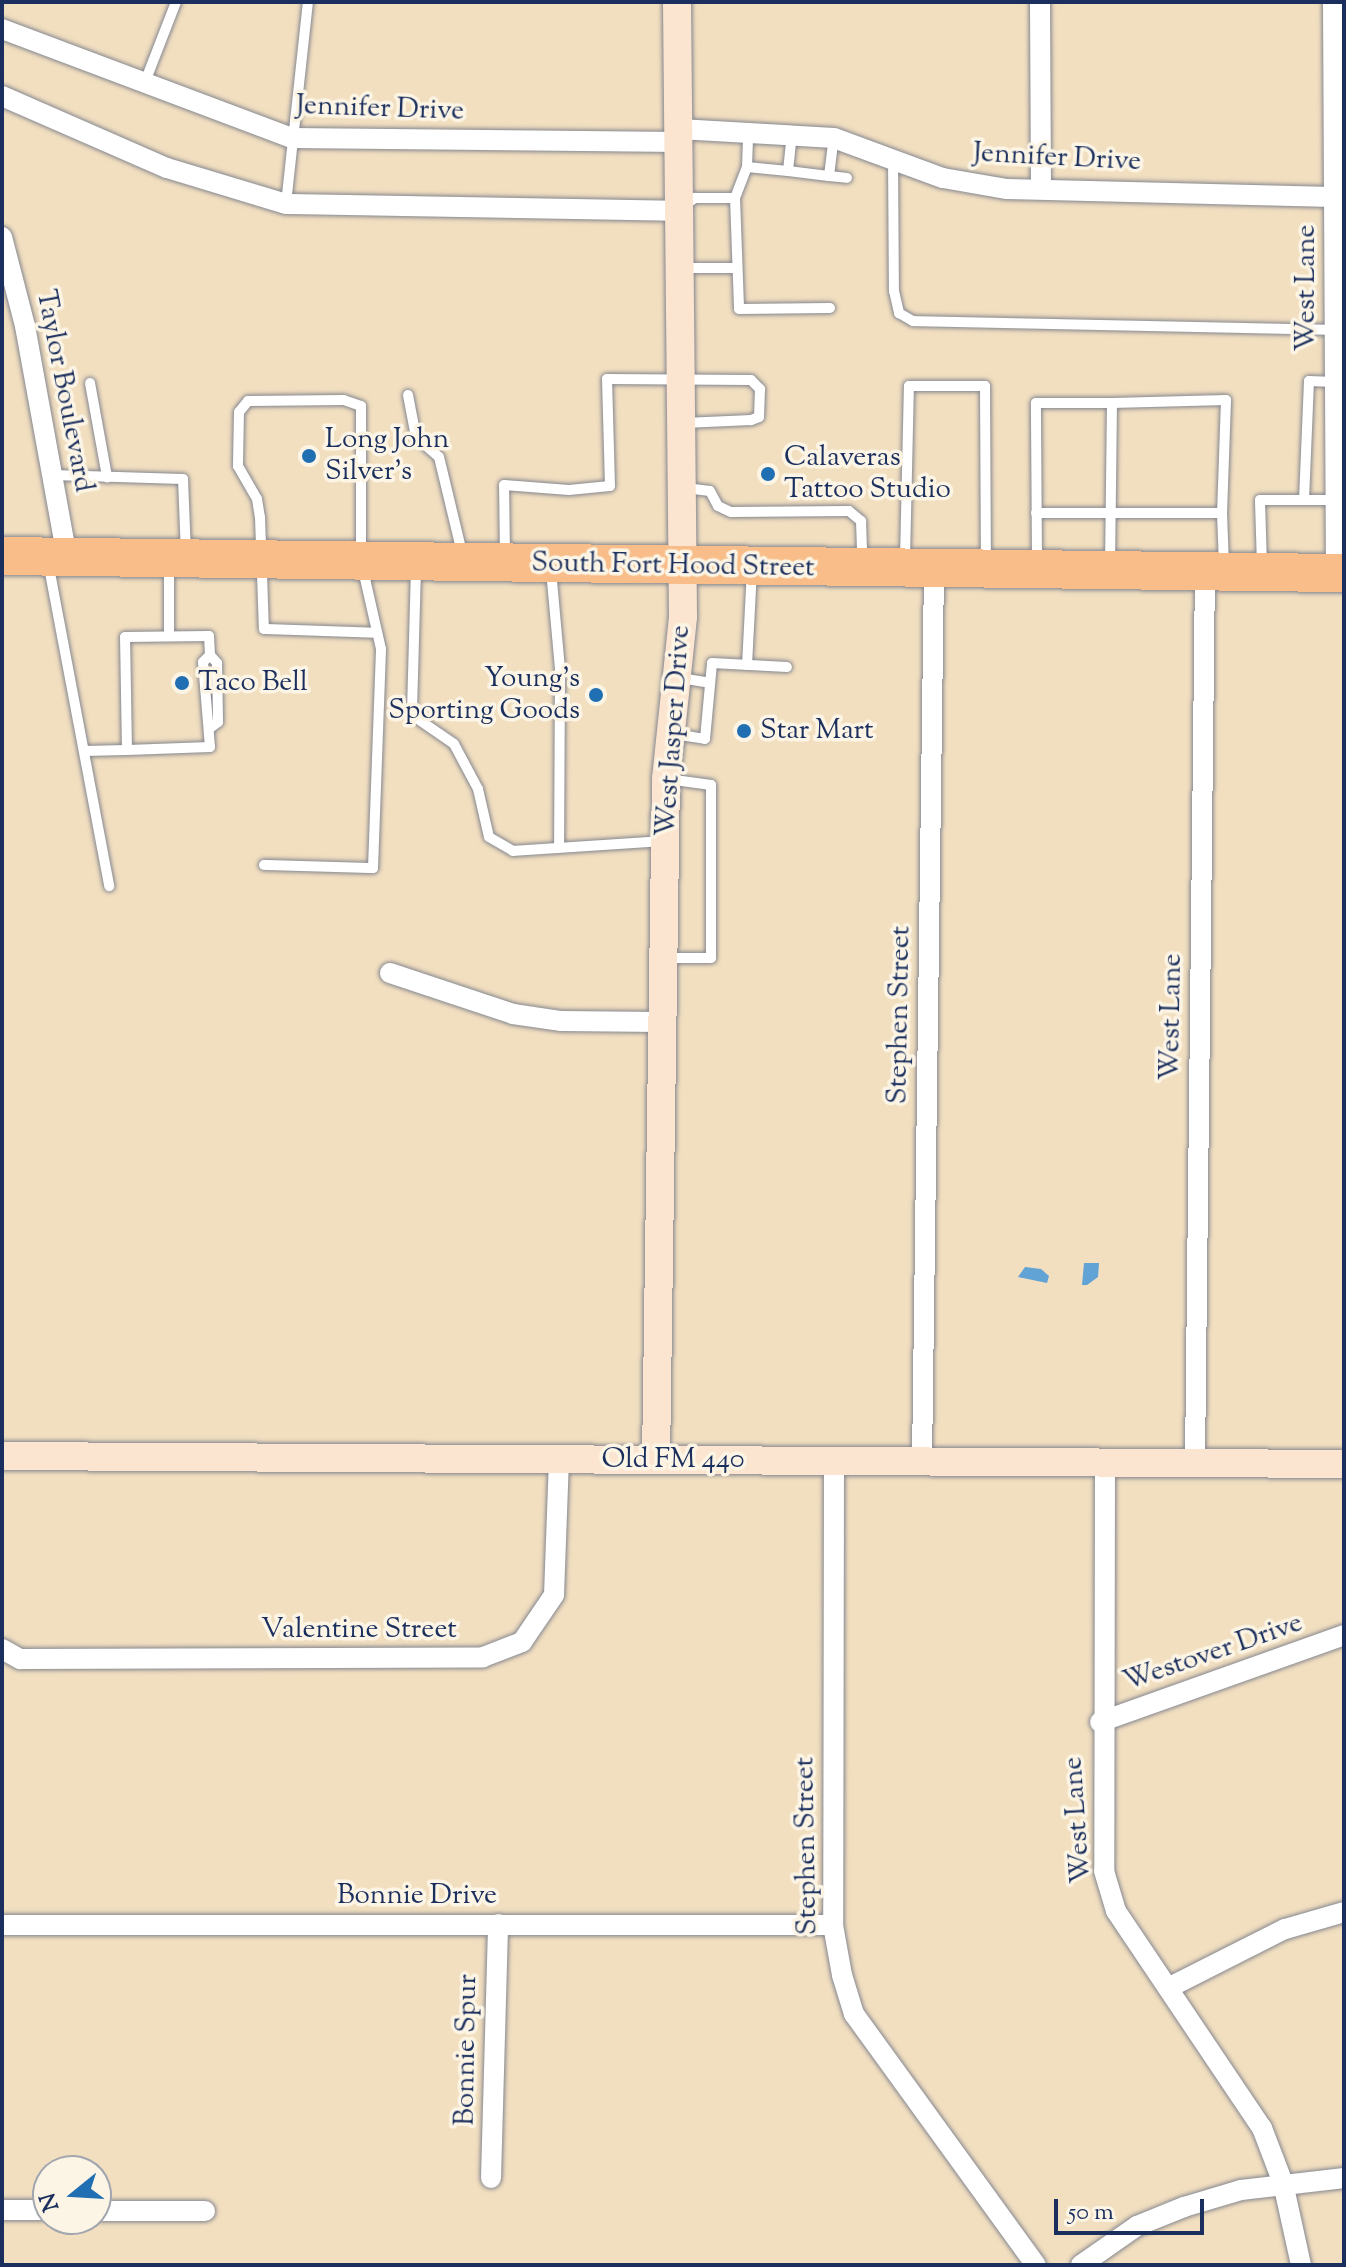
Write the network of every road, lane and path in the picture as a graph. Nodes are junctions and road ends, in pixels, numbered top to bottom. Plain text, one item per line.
1 (176, 2) edge
2 (308, 2) edge
3 (677, 2) edge
4 (1040, 2) edge
5 (1333, 2) edge
6 (2, 29) edge
7 (145, 82) junction
8 (2, 96) edge
9 (748, 131) junction
10 (792, 133) junction
11 (679, 135) junction
12 (292, 138) junction
13 (834, 138) junction
14 (893, 155) junction
15 (747, 167) junction
16 (788, 171) junction
17 (829, 176) junction
18 (847, 178) dead end
19 (1041, 187) junction
20 (1339, 197) edge
21 (735, 198) junction
22 (286, 204) junction
23 (677, 211) junction
24 (2, 237) edge
25 (679, 268) junction
26 (737, 268) junction
27 (830, 308) dead end
28 (1335, 330) junction
29 (681, 378) junction
30 (1335, 382) junction
31 (90, 383) dead end
32 (408, 395) dead end
33 (1112, 403) junction
34 (682, 423) junction
35 (52, 475) junction
36 (107, 477) junction
37 (683, 488) junction
38 (1304, 500) junction
39 (1340, 500) edge
40 (1036, 513) junction
41 (1111, 513) junction
42 (1222, 513) junction
43 (2, 556) edge
44 (57, 557) junction
45 (178, 558) junction
46 (261, 560) junction
47 (361, 561) junction
48 (416, 562) junction
49 (465, 563) junction
50 (506, 563) junction
51 (550, 564) junction
52 (684, 566) junction
53 (753, 567) junction
54 (863, 568) junction
55 (920, 569) junction
56 (986, 570) junction
57 (1037, 570) junction
58 (1110, 571) junction
59 (1214, 572) junction
60 (1262, 573) junction
61 (1340, 573) edge
62 (377, 633) junction
63 (169, 636) junction
64 (747, 665) junction
65 (787, 667) dead end
66 (678, 678) junction
67 (710, 683) junction
68 (670, 733) junction
69 (127, 750) junction
70 (84, 751) junction
71 (666, 779) junction
72 (665, 841) junction
73 (559, 848) junction
74 (264, 865) dead end
75 (109, 886) dead end
76 (662, 958) junction
77 (390, 973) dead end
78 (661, 1022) junction
79 (2, 1456) edge
80 (559, 1459) junction
81 (656, 1460) junction
82 (834, 1461) junction
83 (922, 1462) junction
84 (1195, 1463) junction
85 (1105, 1464) junction
86 (1344, 1464) edge
87 (1344, 1635) edge
88 (2, 1649) edge
89 (1100, 1722) junction
90 (1344, 1912) edge
91 (498, 1924) junction
92 (2, 1925) edge
93 (833, 1925) junction
94 (1168, 1988) junction
95 (491, 2178) dead end
96 (1344, 2178) edge
97 (1283, 2183) junction
98 (2, 2210) edge
99 (32, 2210) edge
100 (112, 2211) edge
101 (205, 2211) dead end
102 (1036, 2265) edge
103 (1081, 2265) edge
104 (1301, 2265) edge

1 - 7 lane
2 - 12 lane
3 - 11 street, West Jasper Drive
4 - 19 street
5 - 20 street, West Lane
6 - 7 street, Jennifer Drive
7 - 12 street, Jennifer Drive
8 - 22 street
9 - 10 street, Jennifer Drive
9 - 11 street, Jennifer Drive
9 - 15 lane
10 - 13 street, Jennifer Drive
10 - 16 lane
11 - 12 street, Jennifer Drive
11 - 23 street, West Jasper Drive
12 - 22 lane
13 - 14 street, Jennifer Drive
13 - 17 lane
14 - 19 street, Jennifer Drive
14 - 28 lane
15 - 16 lane
15 - 21 lane
16 - 17 lane
17 - 18 lane
19 - 20 street, Jennifer Drive
20 - 28 street, West Lane
21 - 23 lane
21 - 26 lane
22 - 23 street
23 - 25 street, West Jasper Drive
24 - 35 street, Taylor Boulevard
25 - 26 lane
25 - 29 street, West Jasper Drive
26 - 27 lane
28 - 30 street, West Lane
29 - 34 street, West Jasper Drive
29 - 34 lane
29 - 50 lane
30 - 38 lane
30 - 39 street, West Lane
31 - 36 lane
32 - 49 lane
33 - 40 lane
33 - 41 lane
33 - 42 lane
34 - 37 street, West Jasper Drive
35 - 36 lane
35 - 44 street, Taylor Boulevard
36 - 45 lane
37 - 52 street, West Jasper Drive
37 - 54 lane
38 - 39 lane
38 - 60 lane
39 - 61 street, West Lane
40 - 41 lane
40 - 57 lane
41 - 42 lane
41 - 58 lane
42 - 59 lane
43 - 44 highway, South Fort Hood Street
44 - 45 highway, South Fort Hood Street
44 - 70 lane
45 - 46 highway, South Fort Hood Street
45 - 63 lane
46 - 47 highway, South Fort Hood Street
46 - 47 lane
46 - 62 lane
47 - 48 highway, South Fort Hood Street
47 - 62 lane
48 - 49 highway, South Fort Hood Street
48 - 73 lane
49 - 50 highway, South Fort Hood Street
50 - 51 highway, South Fort Hood Street
51 - 52 highway, South Fort Hood Street
51 - 73 lane
52 - 53 highway, South Fort Hood Street
52 - 66 street, West Jasper Drive
53 - 54 highway, South Fort Hood Street
53 - 64 lane
54 - 55 highway, South Fort Hood Street
55 - 56 highway, South Fort Hood Street
55 - 56 lane
55 - 83 street, Stephen Street
56 - 57 highway, South Fort Hood Street
57 - 58 highway, South Fort Hood Street
58 - 59 highway, South Fort Hood Street
59 - 60 highway, South Fort Hood Street
59 - 84 street, West Lane
60 - 61 highway, South Fort Hood Street
62 - 74 lane
63 - 69 lane
63 - 69 lane
64 - 65 lane
64 - 67 lane
66 - 67 lane
66 - 68 street, West Jasper Drive
67 - 68 lane
68 - 71 street, West Jasper Drive
69 - 70 lane
70 - 75 lane
71 - 72 street, West Jasper Drive
71 - 76 lane
72 - 73 lane
72 - 76 street, West Jasper Drive
76 - 78 street, West Jasper Drive
77 - 78 street
78 - 81 street, West Jasper Drive
79 - 80 street, Old FM 440
80 - 81 street, Old FM 440
80 - 88 street, Valentine Street
81 - 82 street, Old FM 440
82 - 83 street, Old FM 440
82 - 93 street, Stephen Street
83 - 85 street, Old FM 440
84 - 85 street, Old FM 440
84 - 86 street, Old FM 440
85 - 89 street, West Lane
87 - 89 street, Westover Drive
89 - 94 street, West Lane
90 - 94 street
91 - 92 street, Bonnie Drive
91 - 93 street, Bonnie Drive
91 - 95 street, Bonnie Spur
93 - 102 street, Stephen Street
94 - 97 street, West Lane
96 - 97 street
97 - 103 street
97 - 104 street, West Lane
98 - 99 street
100 - 101 street

